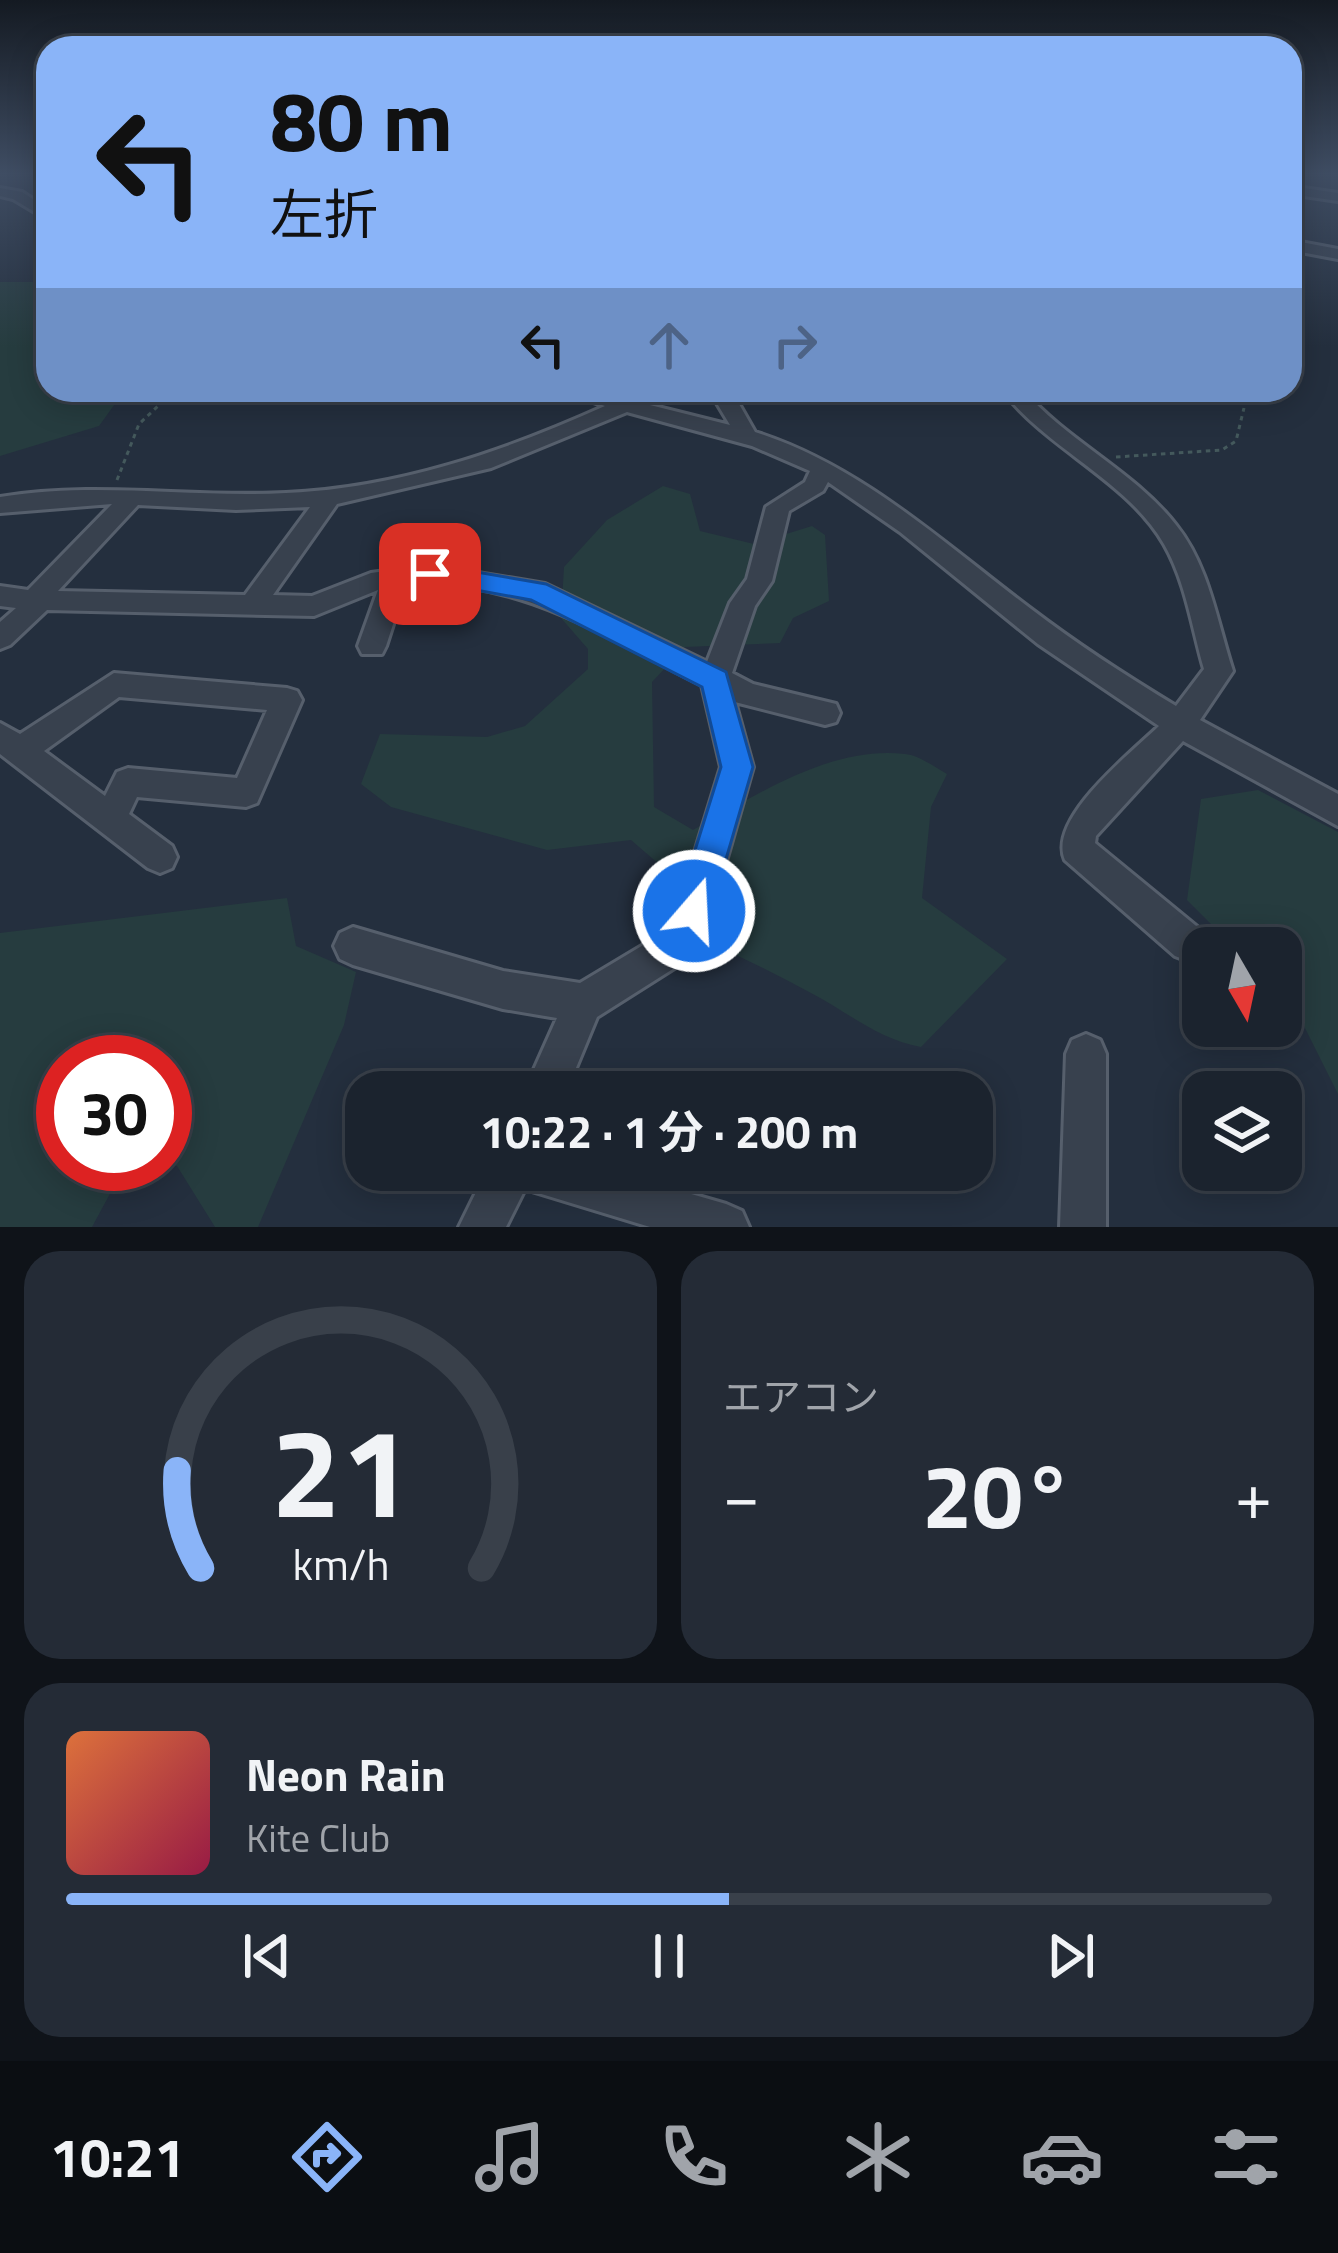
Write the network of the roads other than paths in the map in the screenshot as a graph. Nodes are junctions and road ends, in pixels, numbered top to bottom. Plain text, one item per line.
1 (1302, 247) edge
2 (1338, 254) edge
3 (608, 402) edge
4 (730, 402) edge
5 (1021, 402) edge
6 (622, 406) junction
7 (746, 437) junction
8 (822, 468) junction
9 (123, 494) junction
10 (331, 495) junction
11 (0, 505) edge
12 (395, 578) junction
13 (0, 596) edge
14 (38, 600) junction
15 (254, 602) junction
16 (0, 638) edge
17 (372, 646) dead end
18 (716, 680) junction
19 (825, 713) dead end
20 (1178, 726) junction
21 (11, 742) edge
22 (1338, 811) edge
23 (111, 818) junction
24 (160, 857) dead end
25 (1182, 938) edge
26 (353, 946) dead end
27 (584, 1003) junction
28 (1086, 1054) dead end
29 (554, 1071) edge
30 (500, 1191) edge
31 (603, 1191) edge
32 (482, 1227) edge
33 (726, 1227) edge
34 (1083, 1227) edge

1 - 2 street
3 - 6 street
4 - 7 street
5 - 20 street
6 - 7 street
6 - 10 street
7 - 8 street
8 - 18 street
8 - 20 street
9 - 10 street
9 - 11 street
9 - 14 street
10 - 15 street
12 - 15 street
12 - 17 street
12 - 18 street
13 - 14 street
14 - 15 street
14 - 16 street
18 - 19 street
18 - 27 street
20 - 22 street
20 - 25 street
21 - 23 street
21 - 23 street
23 - 24 street
26 - 27 street
27 - 29 street
28 - 34 street
30 - 32 street
31 - 33 street

